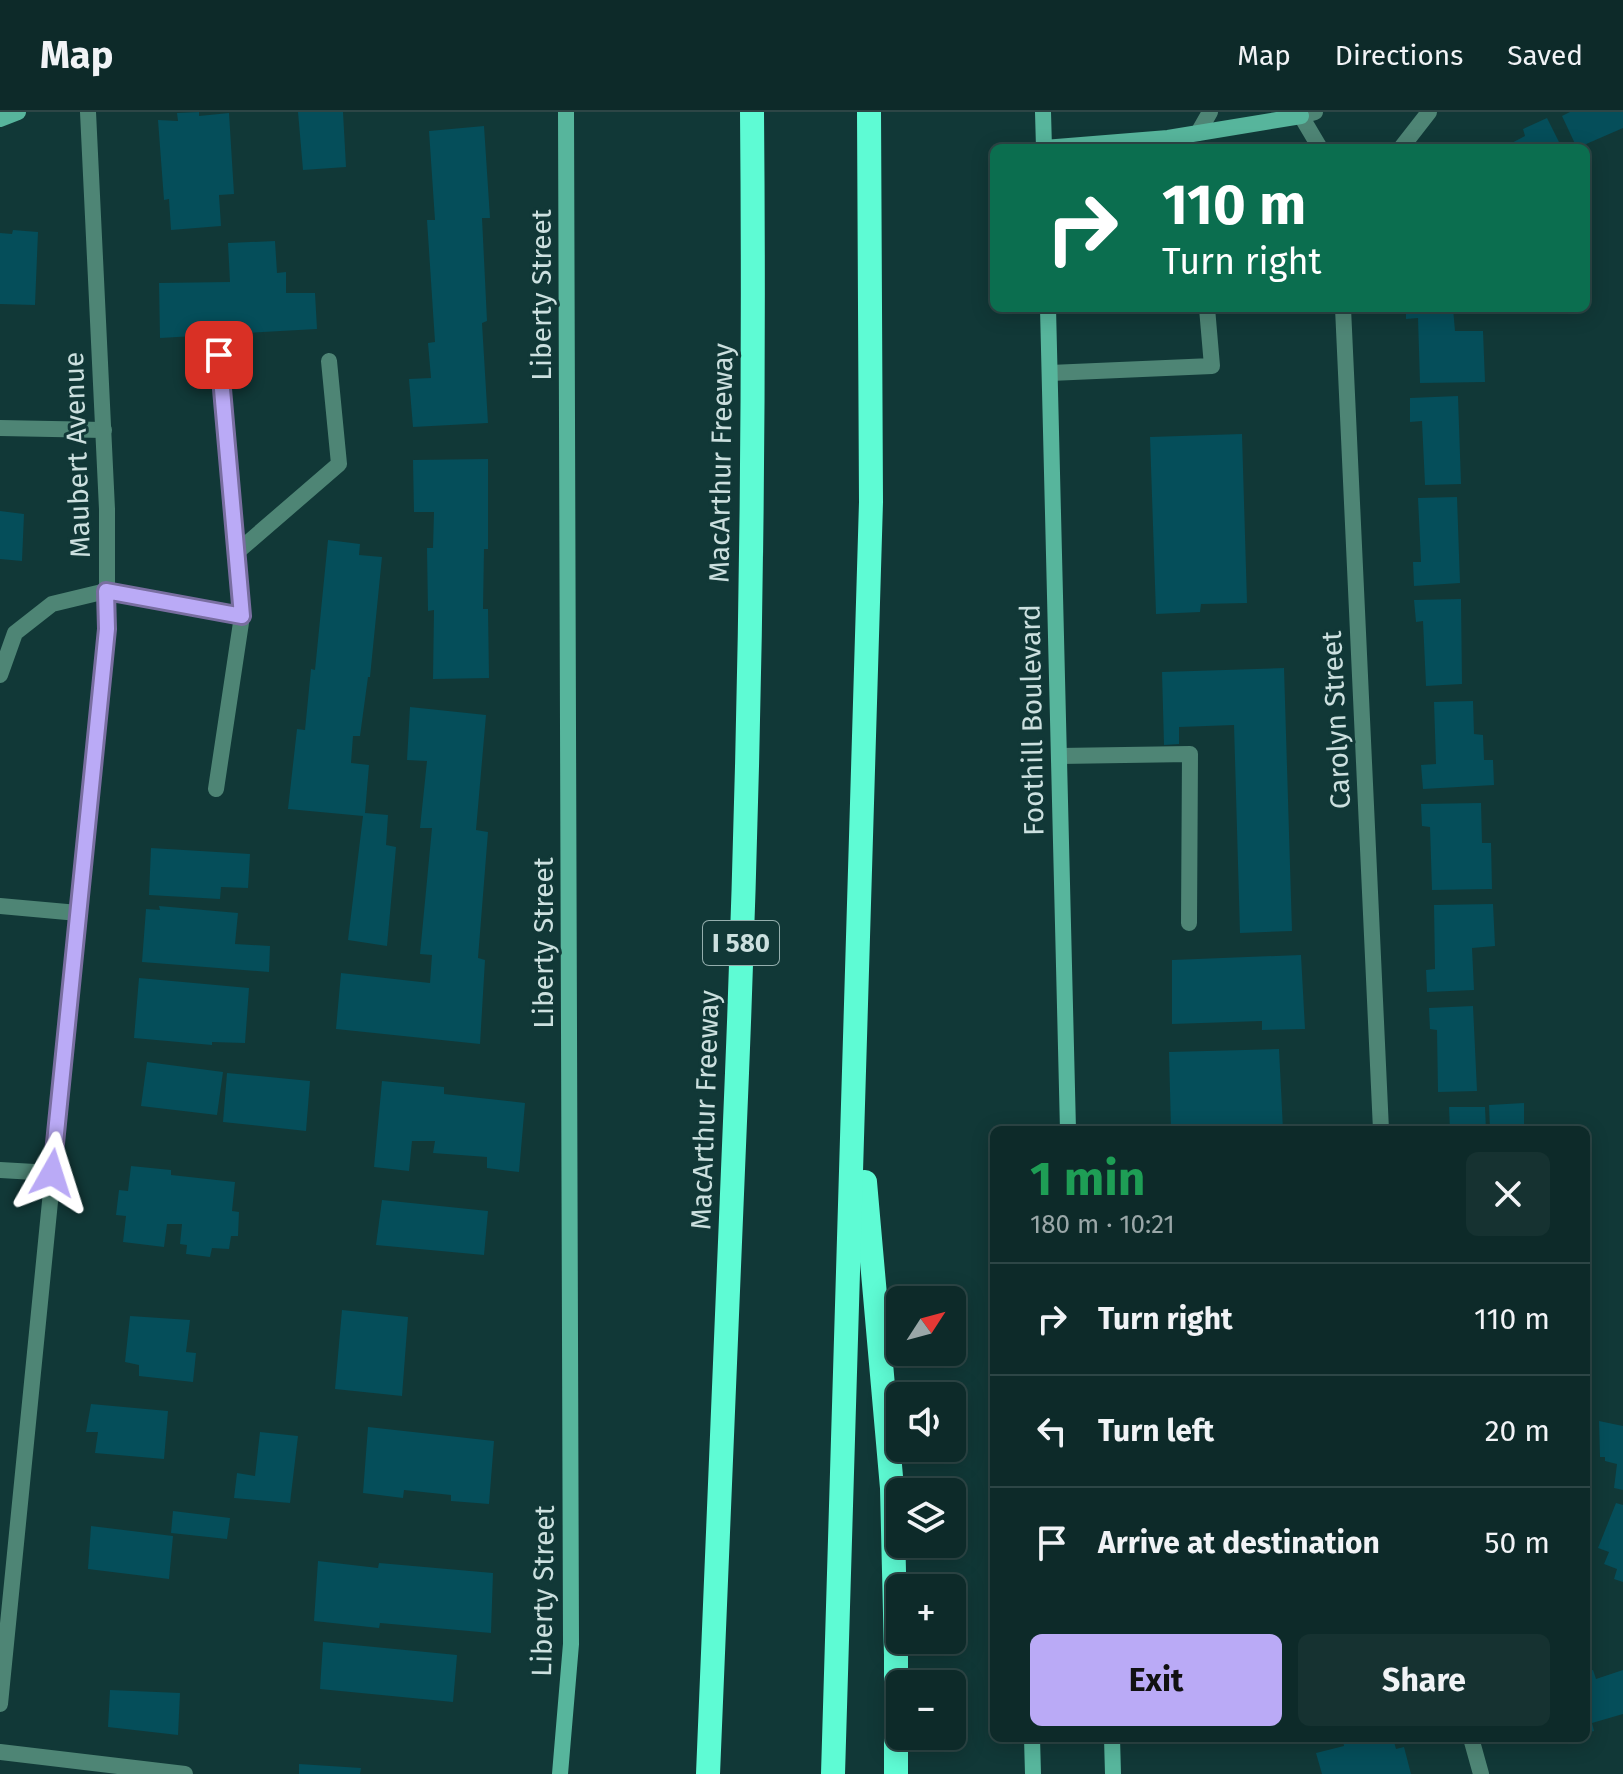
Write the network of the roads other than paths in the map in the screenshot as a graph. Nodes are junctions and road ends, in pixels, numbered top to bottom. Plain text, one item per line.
1 (18, 112) edge
2 (88, 112) edge
3 (566, 112) edge
4 (752, 112) edge
5 (869, 112) edge
6 (1043, 112) edge
7 (1210, 112) edge
8 (1429, 112) edge
9 (1305, 113) edge
10 (0, 119) edge
11 (1198, 133) junction
12 (1044, 144) edge
13 (1108, 144) edge
14 (1318, 144) edge
15 (1404, 144) edge
16 (1048, 312) edge
17 (1207, 312) edge
18 (1343, 312) edge
19 (219, 355) dead end
20 (329, 361) dead end
21 (1050, 373) junction
22 (0, 428) edge
23 (104, 430) junction
24 (236, 553) junction
25 (106, 591) junction
26 (242, 616) junction
27 (0, 675) edge
28 (1059, 756) junction
29 (216, 789) dead end
30 (0, 906) edge
31 (78, 913) junction
32 (1189, 923) dead end
33 (856, 1072) junction
34 (1068, 1126) edge
35 (1381, 1126) edge
36 (0, 1170) edge
37 (52, 1173) junction
38 (6, 1584) edge
39 (4, 1627) edge
40 (0, 1704) edge
41 (1032, 1742) edge
42 (1112, 1742) edge
43 (1472, 1742) edge
44 (0, 1752) edge
45 (185, 1774) edge
46 (560, 1774) edge
47 (708, 1774) edge
48 (833, 1774) edge
49 (896, 1774) edge
50 (1033, 1774) edge
51 (1113, 1774) edge
52 (1481, 1774) edge

1 - 10 street
2 - 23 street, Maubert Avenue
3 - 46 street, Liberty Street
4 - 47 highway, MacArthur Freeway / I 580
5 - 33 highway
6 - 12 street
7 - 11 street
8 - 15 street
9 - 11 street
9 - 14 street
11 - 13 street
16 - 21 street, Foothill Boulevard
17 - 21 street
18 - 35 street, Carolyn Street
19 - 24 street
20 - 24 street
21 - 28 street, Foothill Boulevard
22 - 23 street
23 - 25 street, Maubert Avenue
24 - 26 street
25 - 26 street
25 - 27 street
25 - 31 street, Maubert Avenue
26 - 29 street
28 - 32 street
28 - 34 street, Foothill Boulevard
30 - 31 street
31 - 37 street, Maubert Avenue
33 - 48 highway
33 - 49 highway
36 - 37 street
37 - 38 street, Maubert Avenue
38 - 39 street, Maubert Avenue
39 - 40 street, Maubert Avenue
41 - 50 street
42 - 51 street
43 - 52 street
44 - 45 street

